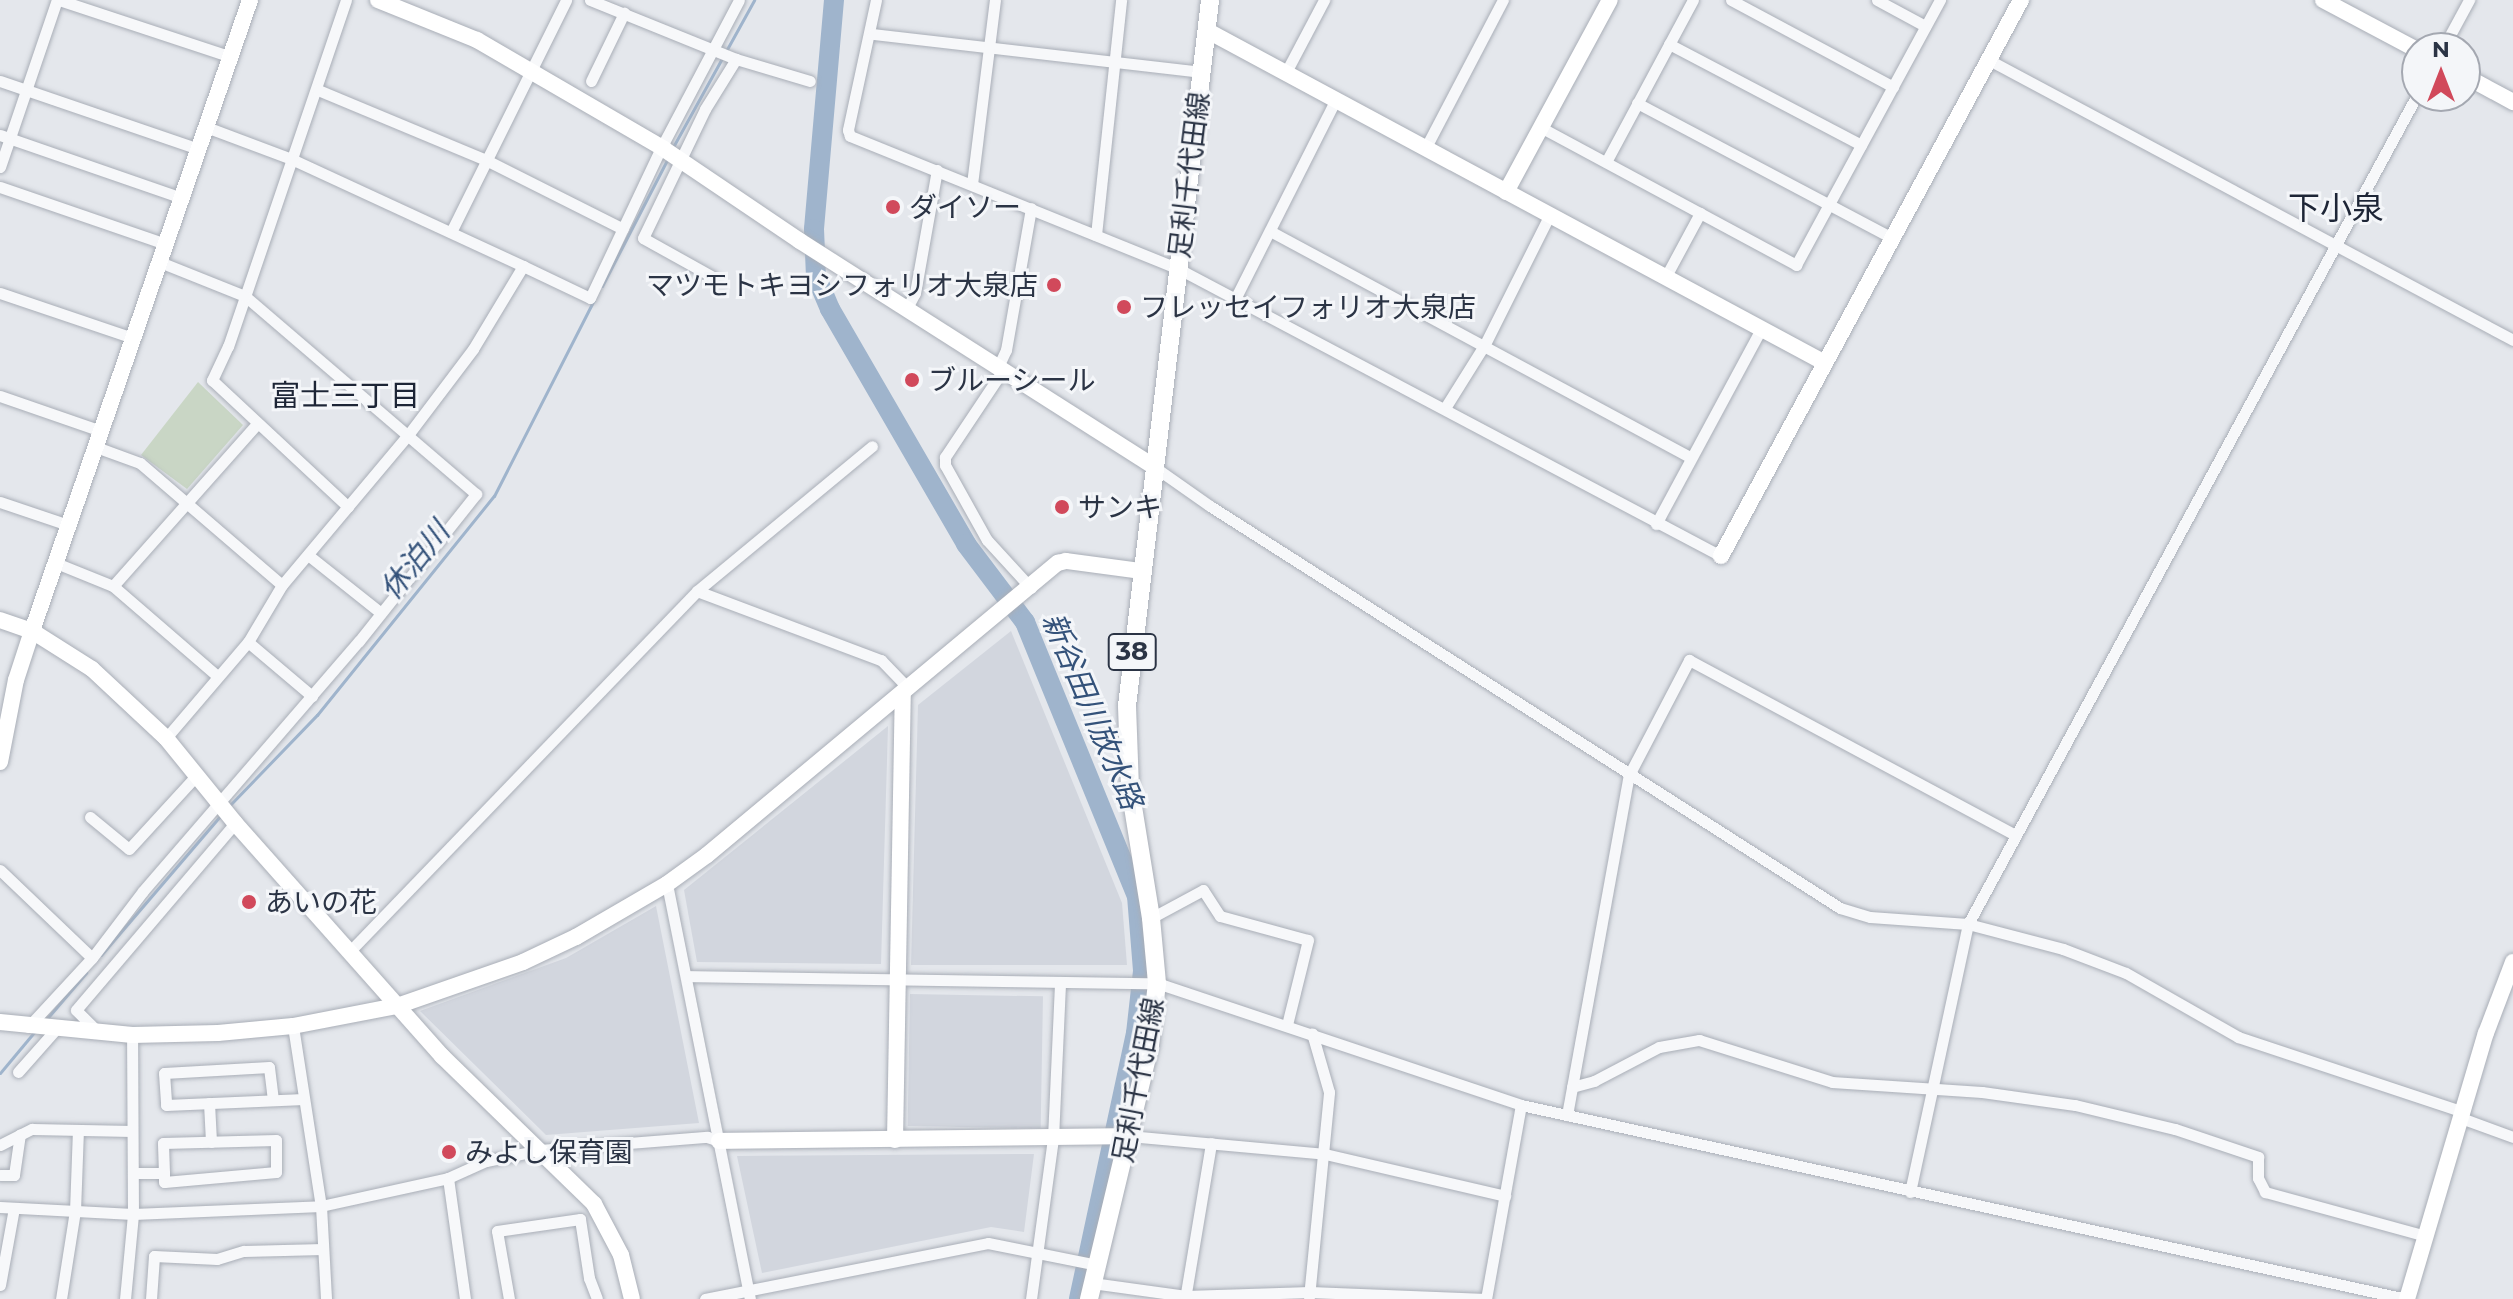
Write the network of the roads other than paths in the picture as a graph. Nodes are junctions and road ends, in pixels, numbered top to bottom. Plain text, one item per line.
1 (58, 0) edge
2 (250, 0) edge
3 (346, 0) edge
4 (378, 0) edge
5 (566, 0) edge
6 (590, 0) edge
7 (739, 0) edge
8 (876, 0) edge
9 (995, 0) edge
10 (1121, 0) edge
11 (1210, 0) edge
12 (1324, 0) edge
13 (1503, 0) edge
14 (1610, 0) edge
15 (1693, 0) edge
16 (1731, 0) edge
17 (1877, 0) edge
18 (1940, 0) edge
19 (2020, 0) edge
20 (2323, 0) edge
21 (2469, 0) edge
22 (624, 13) junction
23 (1925, 26) junction
24 (1206, 30) junction
25 (2452, 32) edge
26 (873, 34) dead end
27 (2401, 41) edge
28 (1669, 44) junction
29 (988, 47) junction
30 (715, 48) junction
31 (231, 57) junction
32 (736, 59) junction
33 (1989, 60) junction
34 (1115, 62) junction
35 (529, 71) junction
36 (1201, 72) junction
37 (1285, 74) junction
38 (0, 81) edge
39 (591, 81) dead end
40 (810, 81) dead end
41 (2481, 85) edge
42 (1893, 87) junction
43 (26, 90) junction
44 (318, 90) junction
45 (1335, 101) junction
46 (2513, 102) edge
47 (1637, 103) junction
48 (2408, 112) edge
49 (206, 127) junction
50 (1542, 128) junction
51 (5, 136) edge
52 (1861, 145) junction
53 (1426, 147) junction
54 (199, 149) junction
55 (670, 154) junction
56 (294, 160) junction
57 (486, 160) junction
58 (1606, 162) junction
59 (0, 167) edge
60 (937, 170) junction
61 (972, 184) junction
62 (0, 187) edge
63 (1506, 192) junction
64 (182, 198) junction
65 (1829, 204) junction
66 (1031, 208) junction
67 (1700, 213) junction
68 (1549, 216) junction
69 (623, 229) junction
70 (1270, 231) junction
71 (451, 232) junction
72 (1096, 235) junction
73 (1892, 238) junction
74 (166, 244) junction
75 (2334, 244) junction
76 (160, 262) junction
77 (523, 266) junction
78 (1177, 268) junction
79 (713, 277) dead end
80 (1665, 278) junction
81 (0, 293) edge
82 (245, 296) junction
83 (1236, 297) junction
84 (907, 308) junction
85 (1761, 329) junction
86 (133, 338) junction
87 (2513, 340) edge
88 (1485, 344) junction
89 (1825, 363) junction
90 (1001, 368) junction
91 (0, 396) edge
92 (1445, 408) junction
93 (256, 425) junction
94 (408, 435) junction
95 (98, 439) junction
96 (872, 446) dead end
97 (1691, 458) junction
98 (1153, 466) junction
99 (187, 501) junction
100 (0, 502) edge
101 (348, 507) junction
102 (1656, 524) junction
103 (68, 525) junction
104 (308, 555) junction
105 (1721, 556) joint
106 (56, 563) junction
107 (1141, 571) junction
108 (282, 585) junction
109 (113, 586) junction
110 (697, 591) junction
111 (1025, 593) junction
112 (381, 613) junction
113 (0, 620) edge
114 (32, 631) junction
115 (248, 642) junction
116 (216, 675) junction
117 (906, 692) junction
118 (312, 696) junction
119 (166, 738) junction
120 (0, 762) edge
121 (1629, 775) junction
122 (196, 776) junction
123 (228, 815) junction
124 (90, 817) dead end
125 (2016, 835) junction
126 (0, 870) edge
127 (667, 884) junction
128 (1151, 918) junction
129 (1968, 924) junction
130 (350, 951) junction
131 (92, 958) junction
132 (2513, 962) edge
133 (686, 976) junction
134 (896, 979) junction
135 (1060, 982) junction
136 (1157, 983) junction
137 (397, 1006) junction
138 (0, 1022) edge
139 (1287, 1025) junction
140 (293, 1026) junction
141 (42, 1028) junction
142 (98, 1032) junction
143 (1312, 1033) junction
144 (132, 1035) junction
145 (18, 1072) dead end
146 (1572, 1087) junction
147 (1934, 1089) junction
148 (304, 1099) junction
149 (273, 1100) junction
150 (209, 1103) junction
151 (1521, 1105) junction
152 (1567, 1115) junction
153 (2462, 1115) junction
154 (78, 1130) junction
155 (132, 1131) junction
156 (20, 1134) junction
157 (1125, 1136) junction
158 (2513, 1137) edge
159 (1053, 1138) junction
160 (895, 1140) junction
161 (719, 1141) junction
162 (211, 1142) junction
163 (1211, 1143) junction
164 (0, 1145) edge
165 (540, 1150) junction
166 (1325, 1154) junction
167 (133, 1173) junction
168 (164, 1173) junction
169 (0, 1175) edge
170 (448, 1178) junction
171 (1910, 1192) junction
172 (1505, 1196) junction
173 (321, 1206) junction
174 (0, 1207) edge
175 (14, 1208) junction
176 (75, 1211) junction
177 (133, 1214) junction
178 (2426, 1236) junction
179 (323, 1249) junction
180 (1037, 1252) junction
181 (1092, 1277) edge
182 (0, 1285) edge
183 (749, 1295) edge
184 (1309, 1296) edge
185 (1185, 1297) edge
186 (61, 1299) edge
187 (125, 1299) edge
188 (151, 1299) edge
189 (326, 1299) edge
190 (465, 1299) edge
191 (509, 1299) edge
192 (597, 1299) edge
193 (632, 1299) edge
194 (705, 1299) edge
195 (1031, 1299) edge
196 (1486, 1299) edge
197 (2406, 1299) edge

1 - 31 street
1 - 43 street
2 - 31 street
3 - 44 street
4 - 35 street
5 - 35 street
6 - 22 street
7 - 30 street
8 - 60 street
9 - 29 street
10 - 34 street
11 - 24 main road, 足利千代田線 / 38
12 - 37 street
13 - 53 street
14 - 50 street
15 - 28 street
16 - 42 street
17 - 23 street
18 - 23 street
19 - 33 street
20 - 27 street
21 - 25 street
22 - 30 street
22 - 39 street
23 - 42 street
24 - 36 main road, 足利千代田線 / 38
24 - 37 street
26 - 29 street
28 - 47 street
28 - 52 street
29 - 34 street
29 - 61 street
30 - 32 street
30 - 55 street
31 - 49 street
32 - 40 street
32 - 55 street
33 - 73 street
33 - 75 street
34 - 36 street
34 - 72 street
35 - 55 street
35 - 57 street
36 - 78 main road, 足利千代田線 / 38
37 - 45 street
38 - 43 street
41 - 46 street
42 - 52 street
43 - 51 street
43 - 54 street
44 - 56 street
44 - 57 street
45 - 53 street
45 - 70 street
47 - 58 street
47 - 65 street
48 - 75 street
49 - 54 street
49 - 56 street
50 - 58 street
50 - 63 street
51 - 59 street
51 - 64 street
52 - 65 street
53 - 63 street
54 - 64 street
55 - 69 street
55 - 79 street
55 - 84 street
56 - 71 street
56 - 82 street
57 - 69 street
57 - 71 street
58 - 67 street
60 - 61 street
60 - 84 street
61 - 66 street
62 - 74 street
63 - 68 street
64 - 74 street
65 - 67 street
65 - 73 street
66 - 72 street
66 - 90 street
67 - 80 street
68 - 80 street
68 - 88 street
69 - 77 street
70 - 83 street
70 - 88 street
71 - 77 street
72 - 78 street
73 - 89 street
74 - 76 street
75 - 87 street
75 - 125 street
76 - 82 street
76 - 86 street
77 - 94 street
78 - 83 street
78 - 98 main road, 足利千代田線 / 38
80 - 85 street
81 - 86 street
82 - 93 street
82 - 94 street
83 - 92 street
84 - 90 street
85 - 89 street
85 - 97 street
86 - 95 street
88 - 92 street
88 - 97 street
89 - 105 street
90 - 98 street
90 - 111 street
91 - 95 street
92 - 102 street
93 - 99 street
93 - 101 street
94 - 101 street
94 - 112 street
95 - 99 street
95 - 103 street
96 - 110 street
97 - 102 street
98 - 107 main road, 足利千代田線 / 38
98 - 121 street
99 - 108 street
99 - 109 street
100 - 103 street
101 - 104 street
102 - 105 street
103 - 106 street
104 - 108 street
104 - 112 street
106 - 109 street
106 - 114 street
107 - 111 street
107 - 128 main road, 足利千代田線 / 38
108 - 115 street
109 - 116 street
110 - 117 street
110 - 130 street
111 - 117 street
112 - 118 street
113 - 114 street
114 - 119 street
114 - 120 street
115 - 116 street
115 - 118 street
116 - 119 street
117 - 127 street
117 - 134 street
118 - 123 street
119 - 122 street
121 - 125 street
121 - 129 street
121 - 146 street
122 - 123 street
122 - 124 street
123 - 130 street
123 - 131 street
123 - 142 street
125 - 129 street
126 - 131 street
127 - 133 street
127 - 137 street
128 - 136 main road, 足利千代田線 / 38
128 - 139 street
129 - 147 street
129 - 153 street
130 - 137 street
131 - 141 street
132 - 153 street
133 - 134 street
133 - 161 street
134 - 135 street
134 - 160 street
135 - 136 street
135 - 159 street
136 - 139 street
136 - 157 main road, 足利千代田線 / 38
137 - 140 street
137 - 165 street
138 - 141 street
139 - 143 street
140 - 144 street
140 - 148 street
141 - 142 street
141 - 145 street
142 - 144 street
143 - 151 street
143 - 166 street
144 - 155 street
146 - 147 street
146 - 152 street
147 - 171 street
147 - 178 street
148 - 149 street
148 - 173 street
149 - 150 street
149 - 150 street
150 - 162 street
151 - 152 street
151 - 172 street
152 - 171 street
153 - 158 street
153 - 178 street
154 - 155 street
154 - 156 street
154 - 176 street
155 - 167 street
156 - 164 street
156 - 169 street
157 - 159 street
157 - 163 street
157 - 181 main road, 足利千代田線 / 38
159 - 160 street
159 - 180 street
160 - 161 street
161 - 165 street
161 - 183 street
162 - 168 street
162 - 168 street
163 - 166 street
163 - 185 street
165 - 170 street
165 - 193 street
166 - 172 street
166 - 184 street
167 - 168 street
167 - 177 street
170 - 173 street
170 - 190 street
171 - 197 street
172 - 196 street
173 - 177 street
173 - 179 street
174 - 175 street
175 - 176 street
175 - 182 street
176 - 177 street
176 - 186 street
177 - 187 street
178 - 197 street
179 - 188 street
179 - 189 street
180 - 181 street
180 - 183 street
180 - 195 street
181 - 185 street
183 - 194 street
184 - 185 street
184 - 196 street
191 - 192 street

